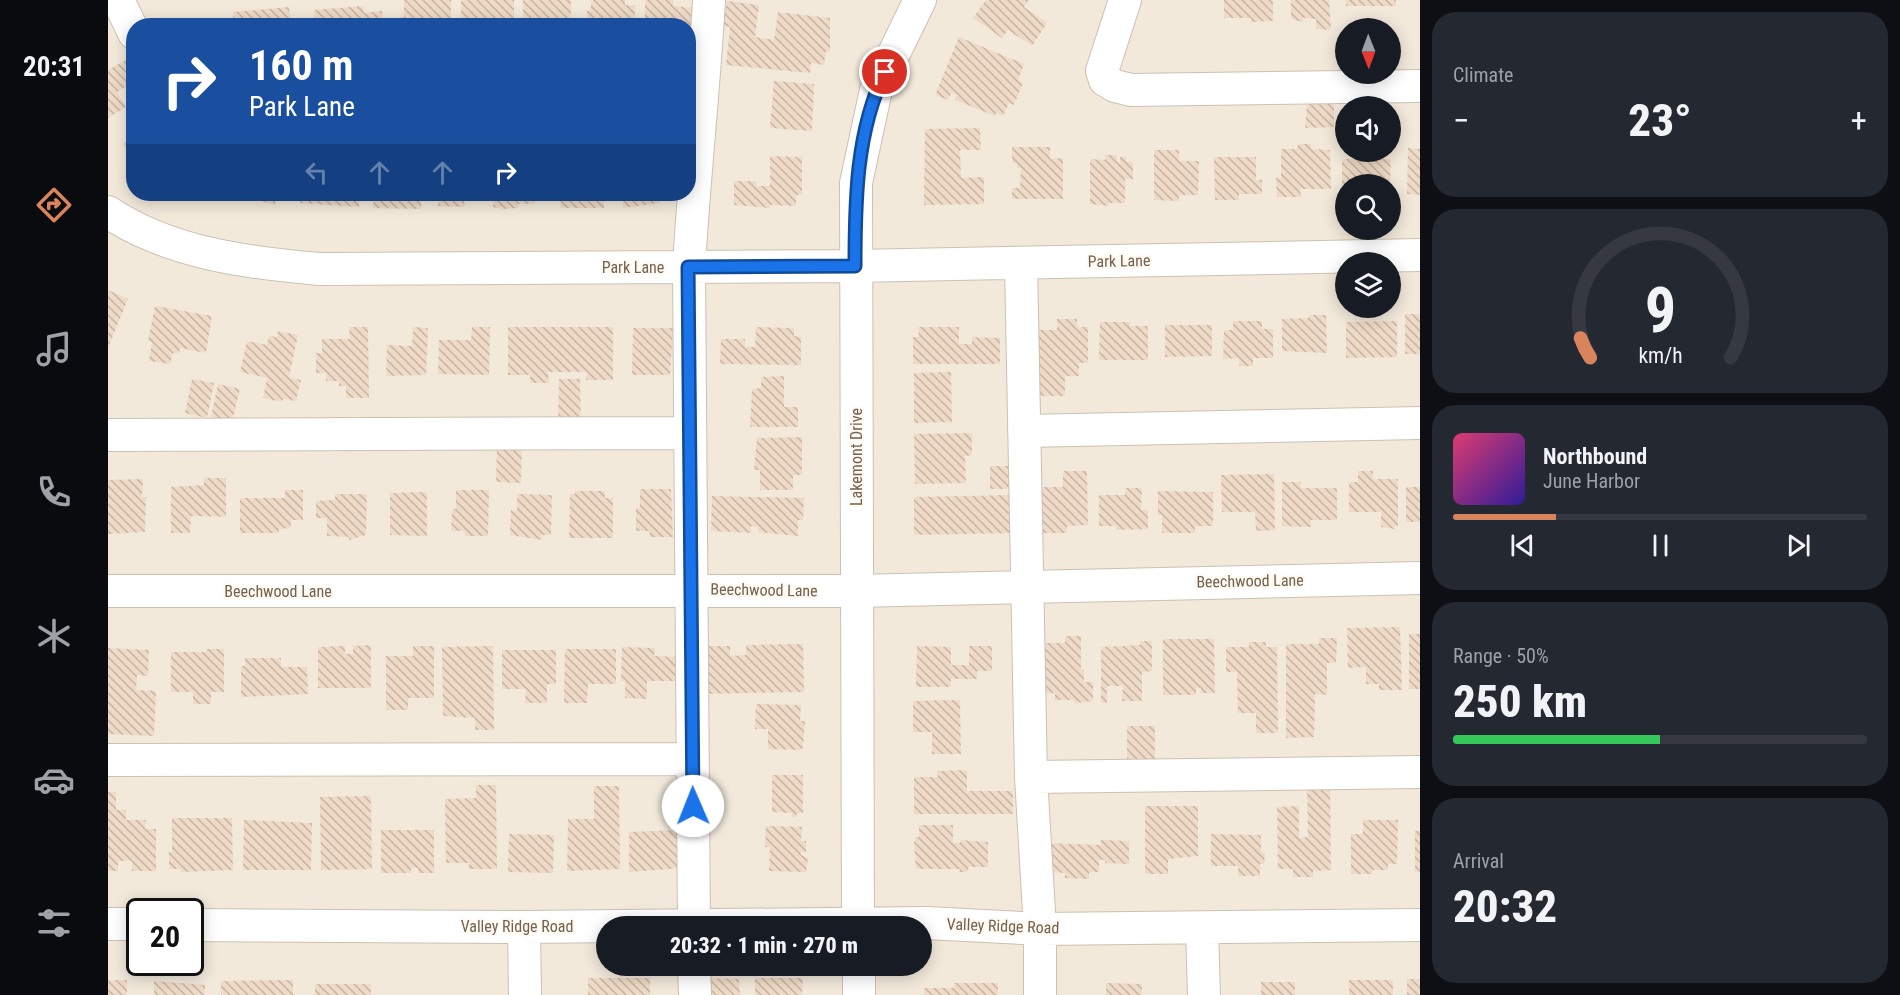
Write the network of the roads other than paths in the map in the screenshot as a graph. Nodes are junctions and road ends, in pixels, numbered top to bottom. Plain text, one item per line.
1 (112, 0) edge
2 (118, 0) edge
3 (708, 0) edge
4 (920, 0) edge
5 (1125, 0) edge
6 (108, 2) edge
7 (127, 18) edge
8 (1420, 86) edge
9 (696, 100) edge
10 (692, 201) edge
11 (108, 212) edge
12 (1420, 255) edge
13 (1021, 263) junction
14 (855, 266) junction
15 (688, 267) junction
16 (1420, 423) edge
17 (1024, 431) junction
18 (689, 433) junction
19 (108, 435) edge
20 (1420, 579) edge
21 (1027, 585) junction
22 (690, 589) junction
23 (108, 591) edge
24 (856, 591) junction
25 (692, 759) junction
26 (108, 760) edge
27 (1420, 772) edge
28 (1031, 777) junction
29 (694, 916) edge
30 (858, 916) edge
31 (932, 923) edge
32 (108, 924) edge
33 (126, 924) edge
34 (204, 925) edge
35 (1420, 925) edge
36 (524, 927) junction
37 (596, 927) edge
38 (1203, 928) junction
39 (1040, 929) junction
40 (694, 976) edge
41 (859, 976) edge
42 (525, 995) edge
43 (695, 995) edge
44 (859, 995) edge
45 (1040, 995) edge
46 (1204, 995) edge

1 - 6 street
2 - 7 street
3 - 9 street
4 - 14 street, Lakemont Drive
5 - 8 street
10 - 15 street
11 - 15 street, Park Lane
12 - 13 street, Park Lane
13 - 14 street, Park Lane
13 - 17 street
14 - 15 street, Park Lane
14 - 24 street, Lakemont Drive
15 - 18 street
16 - 17 street
17 - 21 street
18 - 19 street
18 - 22 street
20 - 21 street, Beechwood Lane
21 - 24 street, Beechwood Lane
21 - 28 street
22 - 23 street, Beechwood Lane
22 - 24 street, Beechwood Lane
22 - 25 street
24 - 30 street, Lakemont Drive
25 - 26 street
25 - 29 street
27 - 28 street
28 - 39 street
31 - 39 street, Valley Ridge Road
32 - 33 street
34 - 36 street, Valley Ridge Road
35 - 38 street, Valley Ridge Road
36 - 37 street, Valley Ridge Road
36 - 42 street
38 - 39 street, Valley Ridge Road
38 - 46 street
39 - 45 street
40 - 43 street
41 - 44 street

